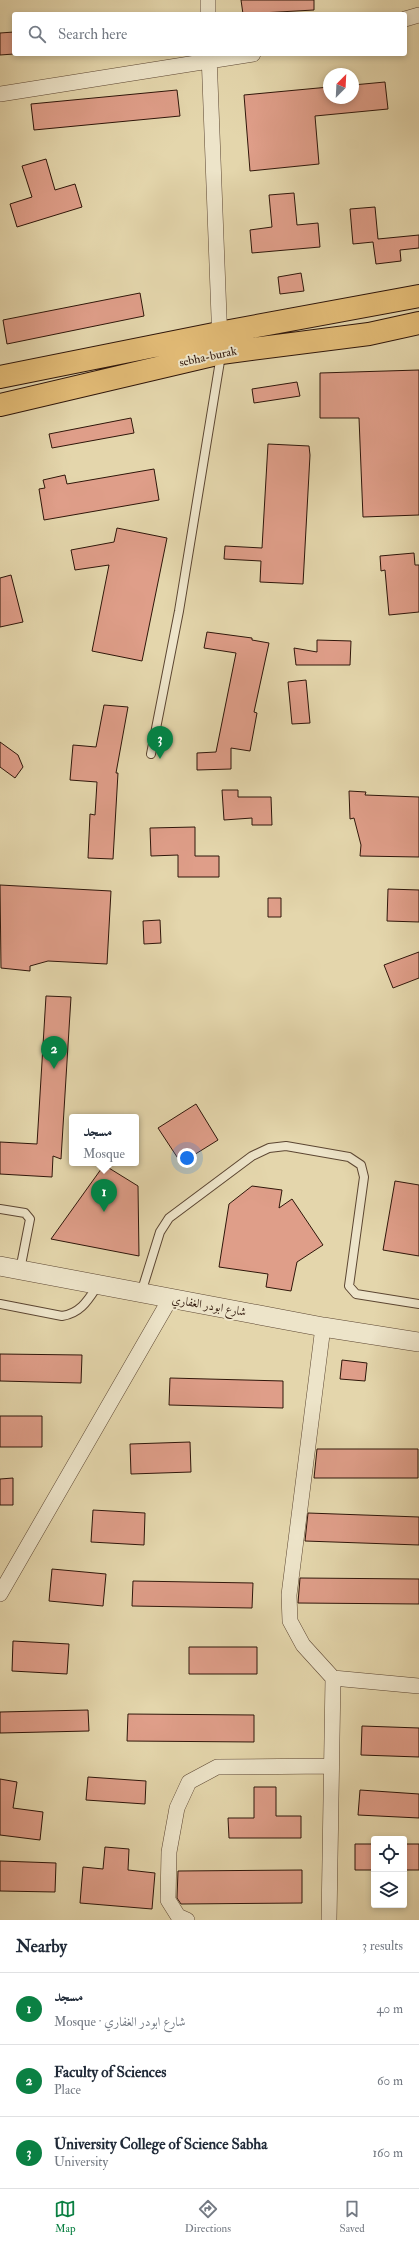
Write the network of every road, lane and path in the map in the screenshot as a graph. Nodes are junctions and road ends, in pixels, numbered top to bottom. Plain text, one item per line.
1 (208, 0) edge
2 (208, 12) edge
3 (419, 15) edge
4 (407, 18) edge
5 (231, 56) edge
6 (209, 58) edge
7 (0, 94) edge
8 (419, 296) edge
9 (419, 323) edge
10 (220, 343) junction
11 (0, 377) edge
12 (0, 405) edge
13 (151, 754) dead end
14 (0, 1209) edge
15 (0, 1266) edge
16 (20, 1270) junction
17 (98, 1285) junction
18 (140, 1294) junction
19 (170, 1299) junction
20 (0, 1304) edge
21 (419, 1304) edge
22 (323, 1327) junction
23 (419, 1342) edge
24 (0, 1594) edge
25 (333, 1678) junction
26 (419, 1686) edge
27 (331, 1766) junction
28 (187, 1920) edge
29 (329, 1920) edge

1 - 2 street
3 - 4 street
5 - 6 street
6 - 7 street
6 - 10 street
8 - 10 highway, sebha-burak
9 - 10 highway, sebha-burak
10 - 11 highway, sebha-burak
10 - 12 highway, sebha-burak
10 - 13 lane
14 - 16 lane
15 - 16 street, شارع ابودر الغفاري
16 - 17 street, شارع ابودر الغفاري
17 - 18 street, شارع ابودر الغفاري
17 - 20 lane
18 - 19 street, شارع ابودر الغفاري
18 - 21 lane
19 - 22 street, شارع ابودر الغفاري
19 - 24 street
22 - 23 street, شارع ابودر الغفاري
22 - 25 street
25 - 26 street
25 - 27 street
27 - 28 street
27 - 29 street

